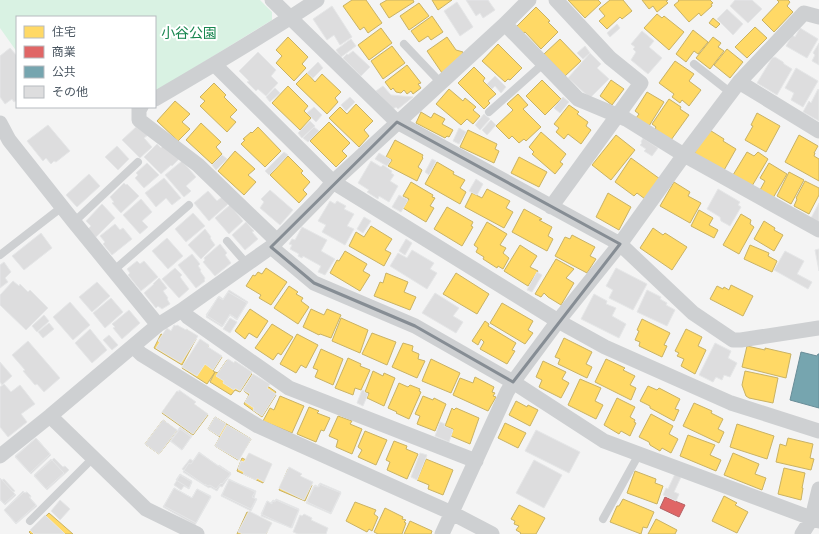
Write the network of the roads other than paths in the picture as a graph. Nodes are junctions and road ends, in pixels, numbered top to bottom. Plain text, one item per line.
1 (272, 0) edge
2 (318, 0) edge
3 (529, 0) edge
4 (556, 0) edge
5 (819, 17) edge
6 (290, 18) junction
7 (505, 24) junction
8 (404, 44) dead end
9 (215, 64) junction
10 (543, 64) junction
11 (694, 64) dead end
12 (442, 83) junction
13 (735, 87) junction
14 (156, 98) edge
15 (139, 108) edge
16 (489, 112) dead end
17 (617, 115) junction
18 (397, 122) junction
19 (0, 123) edge
20 (819, 132) edge
21 (684, 155) junction
22 (138, 162) dead end
23 (333, 182) junction
24 (189, 205) dead end
25 (551, 206) junction
26 (62, 207) junction
27 (74, 222) junction
28 (819, 230) edge
29 (227, 241) dead end
30 (274, 244) junction
31 (620, 244) junction
32 (0, 255) edge
33 (247, 264) junction
34 (113, 271) junction
35 (182, 310) junction
36 (558, 321) junction
37 (158, 325) junction
38 (819, 328) edge
39 (133, 346) junction
40 (513, 382) junction
41 (50, 416) junction
42 (819, 431) edge
43 (639, 454) junction
44 (0, 456) edge
45 (93, 458) junction
46 (476, 461) junction
47 (819, 488) edge
48 (452, 513) junction
49 (603, 519) dead end
50 (816, 520) edge
51 (30, 521) dead end
52 (197, 534) edge
53 (442, 534) edge
54 (492, 534) edge
55 (802, 534) edge

1 - 6 street
2 - 6 street
3 - 7 street
4 - 17 street
5 - 13 street
6 - 9 street
6 - 18 street
7 - 10 street
7 - 12 street
8 - 12 lane
9 - 14 street
9 - 23 street
10 - 16 lane
10 - 17 street
11 - 13 lane
12 - 18 street
13 - 20 street
13 - 21 street
15 - 30 street
17 - 21 street
17 - 25 street
18 - 23 street
18 - 25 street
19 - 26 street
21 - 28 street
21 - 31 street
22 - 27 lane
23 - 30 street
23 - 36 street
24 - 34 lane
25 - 31 street
26 - 27 street
26 - 32 lane
27 - 34 street
29 - 33 lane
30 - 33 street
30 - 40 street
31 - 36 street
31 - 38 street
33 - 35 street
34 - 37 street
35 - 37 street
35 - 46 street
36 - 40 street
36 - 42 street
37 - 39 street
39 - 41 street
39 - 48 street
40 - 43 street
40 - 46 street
41 - 44 street
41 - 45 street
43 - 49 lane
43 - 50 street
45 - 51 lane
45 - 52 street
46 - 48 street
47 - 50 street
48 - 53 street
48 - 54 street
50 - 55 street

